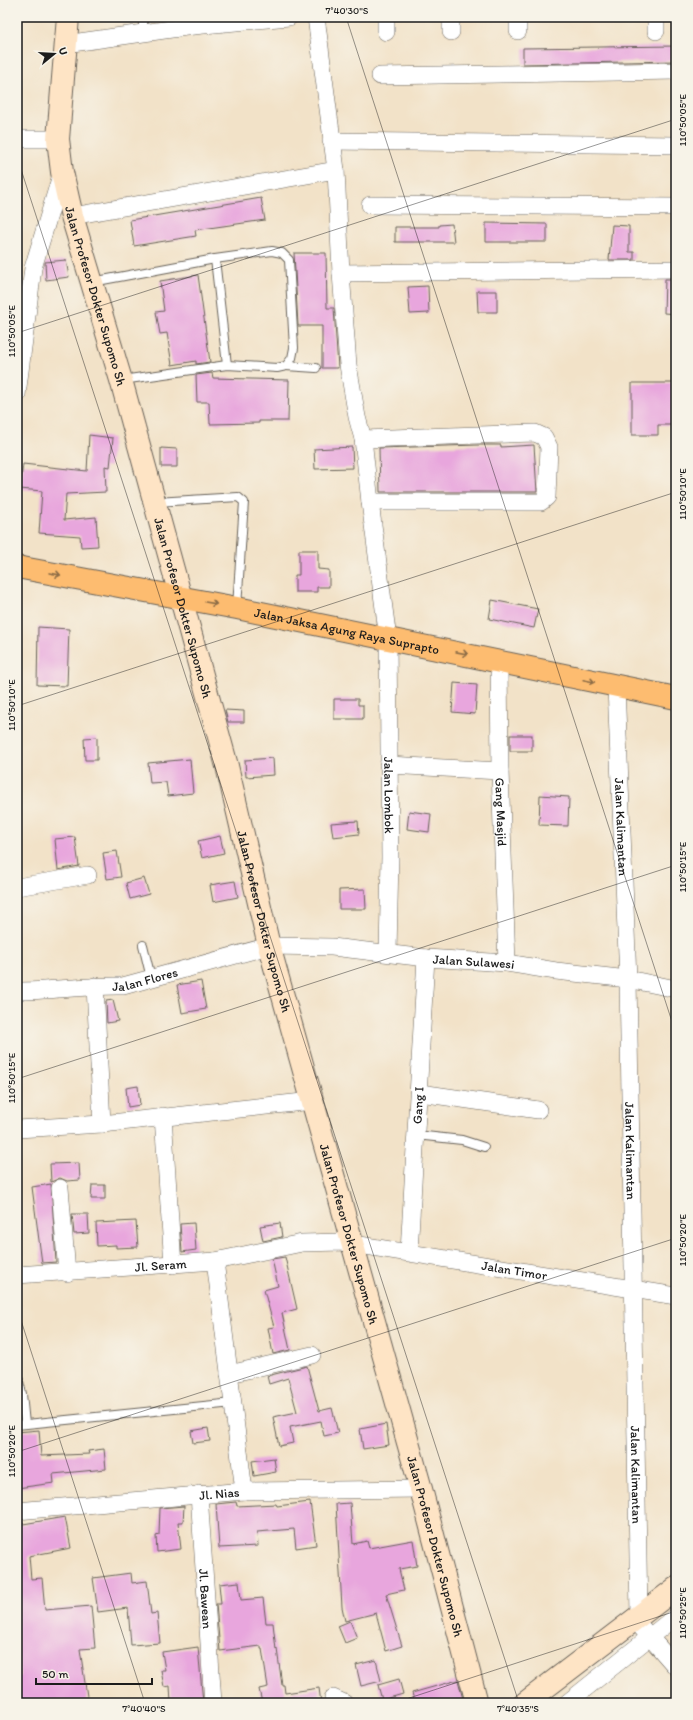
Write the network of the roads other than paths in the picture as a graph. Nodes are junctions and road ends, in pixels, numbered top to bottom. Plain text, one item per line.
1 (68, 17) edge
2 (289, 17) edge
3 (316, 17) edge
4 (192, 21) edge
5 (143, 25) edge
6 (65, 44) junction
7 (676, 71) edge
8 (380, 76) dead end
9 (58, 139) junction
10 (17, 140) edge
11 (331, 141) junction
12 (676, 145) edge
13 (336, 170) junction
14 (62, 172) junction
15 (370, 205) dead end
16 (676, 207) edge
17 (72, 216) junction
18 (215, 259) junction
19 (676, 269) edge
20 (341, 274) junction
21 (91, 282) junction
22 (227, 365) junction
23 (286, 366) junction
24 (316, 368) dead end
25 (18, 376) edge
26 (121, 380) junction
27 (17, 396) edge
28 (363, 439) junction
29 (154, 502) junction
30 (370, 502) junction
31 (17, 567) edge
32 (180, 598) junction
33 (237, 608) junction
34 (388, 639) junction
35 (499, 661) junction
36 (616, 686) junction
37 (676, 698) edge
38 (388, 765) junction
39 (500, 771) junction
40 (88, 875) dead end
41 (17, 887) edge
42 (143, 945) dead end
43 (269, 946) junction
44 (388, 952) junction
45 (426, 958) junction
46 (507, 963) junction
47 (151, 978) junction
48 (628, 979) junction
49 (95, 986) junction
50 (676, 989) edge
51 (17, 991) edge
52 (420, 1092) junction
53 (296, 1102) junction
54 (538, 1110) dead end
55 (163, 1116) junction
56 (102, 1124) junction
57 (17, 1129) edge
58 (416, 1135) junction
59 (484, 1147) dead end
60 (60, 1188) dead end
61 (353, 1244) junction
62 (409, 1252) junction
63 (215, 1261) junction
64 (173, 1265) junction
65 (67, 1273) junction
66 (17, 1275) edge
67 (633, 1288) junction
68 (676, 1296) edge
69 (312, 1355) dead end
70 (17, 1373) edge
71 (229, 1374) junction
72 (233, 1403) junction
73 (21, 1424) edge
74 (421, 1489) junction
75 (244, 1491) junction
76 (199, 1494) junction
77 (17, 1511) edge
78 (676, 1588) edge
79 (676, 1616) edge
80 (637, 1618) junction
81 (650, 1636) junction
82 (676, 1667) edge
83 (213, 1703) edge
84 (477, 1703) edge
85 (525, 1703) edge
86 (567, 1703) edge

1 - 6 street, Jalan Profesor Dokter Supomo Sh
2 - 4 street
3 - 11 street, Jalan Lombok
4 - 5 street
5 - 6 street
6 - 9 street, Jalan Profesor Dokter Supomo Sh
7 - 8 street
9 - 10 street
9 - 14 street, Jalan Profesor Dokter Supomo Sh
11 - 12 street
11 - 13 street, Jalan Lombok
13 - 17 street
13 - 20 street, Jalan Lombok
14 - 17 street, Jalan Profesor Dokter Supomo Sh
14 - 25 street
15 - 16 street
17 - 21 street, Jalan Profesor Dokter Supomo Sh
18 - 21 lane
18 - 22 lane
18 - 23 lane
19 - 20 street
20 - 28 street, Jalan Lombok
21 - 26 street, Jalan Profesor Dokter Supomo Sh
22 - 23 lane
22 - 26 lane
23 - 24 lane
25 - 27 street
26 - 29 street, Jalan Profesor Dokter Supomo Sh
28 - 30 street, Jalan Lombok
28 - 30 street
29 - 32 street, Jalan Profesor Dokter Supomo Sh
29 - 33 lane
30 - 34 street, Jalan Lombok
31 -> 32 main road, Jalan Jaksa Agung Raya Suprapto
32 -> 33 main road, Jalan Jaksa Agung Raya Suprapto
32 - 43 street, Jalan Profesor Dokter Supomo Sh
33 - 34 main road, Jalan Jaksa Agung Raya Suprapto
34 -> 35 main road, Jalan Jaksa Agung Raya Suprapto
34 - 38 street, Jalan Lombok
35 -> 36 main road, Jalan Jaksa Agung Raya Suprapto
35 - 39 street, Gang Masjid
36 - 37 main road, Jalan Jaksa Agung Raya Suprapto
36 - 48 street, Jalan Kalimantan
38 - 39 street
38 - 44 street, Jalan Lombok
39 - 46 street, Gang Masjid
40 - 41 street
42 - 47 lane
43 - 44 street, Jalan Sulawesi
43 - 47 street, Jalan Flores
43 - 53 street, Jalan Profesor Dokter Supomo Sh
44 - 45 street, Jalan Sulawesi
45 - 46 street, Jalan Sulawesi
45 - 52 street, Gang I
46 - 48 street, Jalan Sulawesi
47 - 49 street, Jalan Flores
48 - 50 street, Jalan Sulawesi
48 - 67 street, Jalan Kalimantan
49 - 51 street, Jalan Flores
49 - 56 street
52 - 54 street
52 - 58 street, Gang I
53 - 55 street
53 - 61 street, Jalan Profesor Dokter Supomo Sh
55 - 56 street
55 - 64 street
56 - 57 street
58 - 59 lane
58 - 62 street, Gang I
60 - 65 street
61 - 62 street, Jalan Timor
61 - 63 street, Jl. Seram
61 - 74 street, Jalan Profesor Dokter Supomo Sh
62 - 67 street, Jalan Timor
63 - 64 street, Jl. Seram
63 - 71 street
64 - 65 street, Jl. Seram
65 - 66 street, Jl. Seram
67 - 68 street, Jalan Timor
67 - 80 street, Jalan Kalimantan
69 - 71 street
70 - 73 lane
71 - 72 street
72 - 73 lane
72 - 75 street
74 - 75 street, Jl. Nias
74 - 84 street, Jalan Profesor Dokter Supomo Sh
75 - 76 street, Jl. Nias
76 - 77 street, Jl. Nias
76 - 83 street, Jl. Bawean
78 - 80 street
79 - 81 street
80 - 81 street
80 - 85 street
81 - 82 street
81 - 86 street

